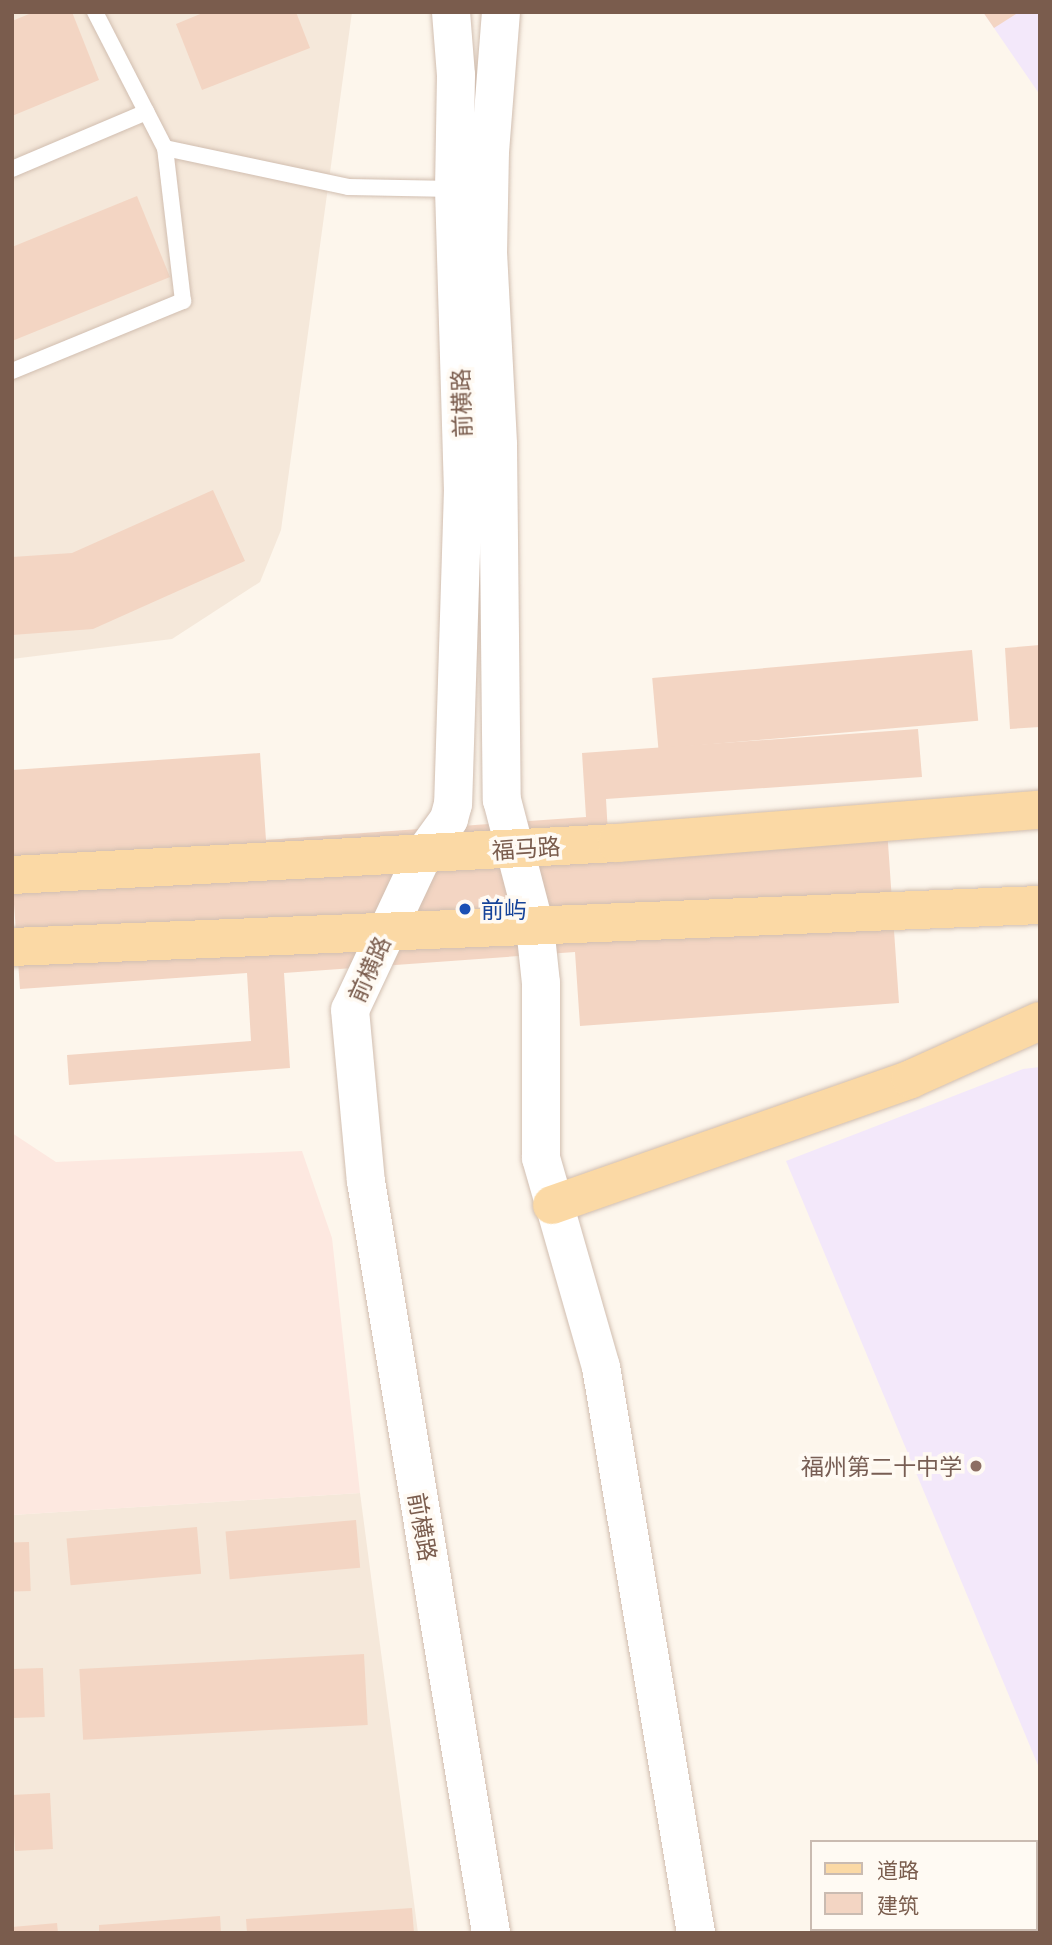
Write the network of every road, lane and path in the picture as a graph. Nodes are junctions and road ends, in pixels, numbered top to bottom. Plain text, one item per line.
1 (94, 12) edge
2 (450, 12) edge
3 (501, 12) edge
4 (146, 112) junction
5 (165, 148) junction
6 (12, 169) edge
7 (454, 189) junction
8 (12, 371) edge
9 (1040, 810) edge
10 (512, 849) junction
11 (423, 855) junction
12 (12, 875) edge
13 (1040, 905) edge
14 (536, 927) junction
15 (384, 933) junction
16 (12, 947) edge
17 (1040, 1021) edge
18 (552, 1205) junction
19 (491, 1933) edge
20 (696, 1933) edge

1 - 4 lane
2 - 7 main road, 前横路
3 - 10 main road, 前横路
4 - 5 lane
4 - 6 lane
5 - 7 lane
5 - 8 lane
7 - 11 main road, 前横路
9 - 10 main road, 福马路
10 - 11 main road, 福马路
10 - 14 main road, 前横路
11 - 12 main road, 福马路
11 - 15 main road, 前横路
13 - 14 main road
14 - 15 main road
14 - 18 main road, 前横路
15 - 16 main road
15 - 19 main road, 前横路
17 - 18 main road
18 - 20 main road, 前横路

